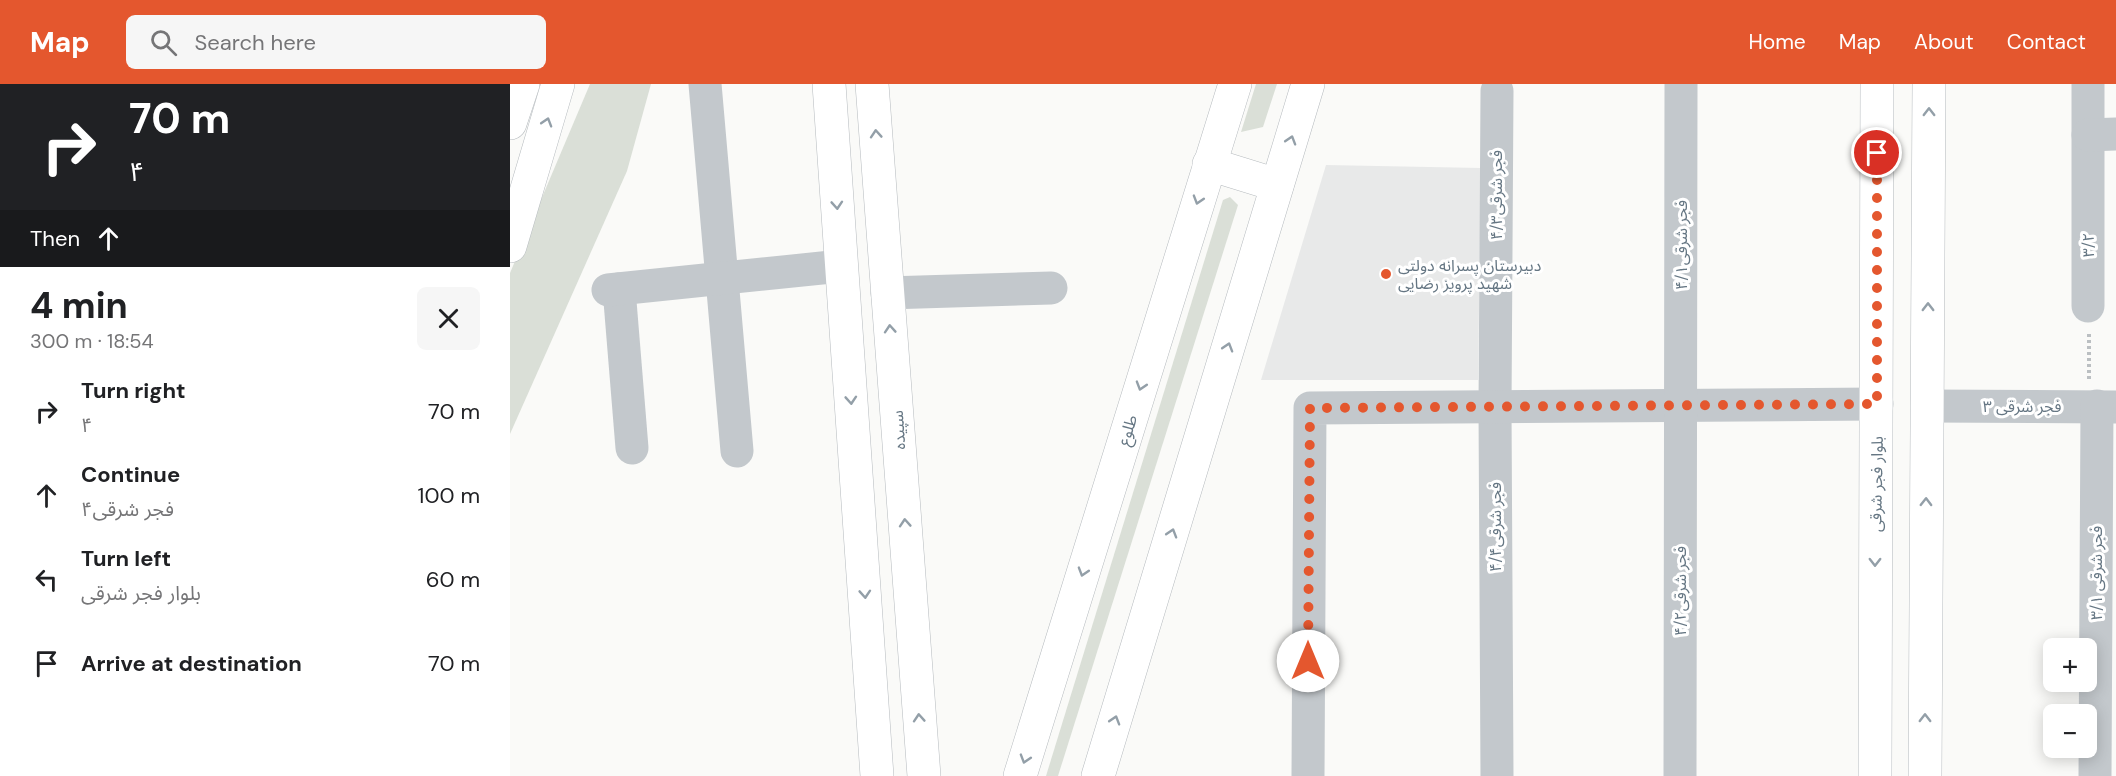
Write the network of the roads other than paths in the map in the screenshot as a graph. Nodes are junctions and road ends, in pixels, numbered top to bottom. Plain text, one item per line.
1 (523, 84) edge
2 (558, 84) edge
3 (705, 84) edge
4 (829, 84) edge
5 (872, 84) edge
6 (1235, 84) edge
7 (1308, 84) edge
8 (1681, 84) edge
9 (1877, 84) edge
10 (1929, 84) edge
11 (2088, 84) edge
12 (1497, 91) dead end
13 (510, 123) edge
14 (2102, 135) edge
15 (1209, 164) junction
16 (1277, 185) junction
17 (510, 246) edge
18 (841, 266) junction
19 (724, 278) junction
20 (1051, 288) dead end
21 (887, 293) junction
22 (2088, 306) road end
23 (1877, 404) junction
24 (1680, 405) junction
25 (1927, 406) junction
26 (2101, 406) edge
27 (1495, 407) junction
28 (632, 448) dead end
29 (737, 451) dead end
30 (1876, 763) edge
31 (1925, 763) edge
32 (878, 776) edge
33 (924, 776) edge
34 (1020, 776) edge
35 (1098, 776) edge
36 (1308, 776) edge
37 (1497, 776) edge
38 (1680, 776) edge
39 (2095, 776) edge

1 - 13 main road
17 -> 2 main road
3 - 19 street
4 -> 18 main road
21 -> 5 main road, سپیده
6 - 15 main road, طلوع
16 -> 7 main road
8 - 24 street, فجر شرقی۴/۱
9 - 23 main road, بلوار فجر شرقی
25 -> 10 main road
11 - 14 street, ۳/۲
12 - 27 street, فجر شرقی۴/۳
14 - 22 street, ۳/۲
15 - 16 main road
15 -> 34 main road, طلوع
35 -> 16 main road
18 - 19 street
18 -> 32 main road
19 - 28 street
19 - 29 street
20 - 21 street
33 -> 21 main road, سپیده
23 - 24 street
23 -> 30 main road, بلوار فجر شرقی
24 - 27 street
24 - 38 street, فجر شرقی۴/۲
25 - 26 street, ۳ فجر شرقی
31 -> 25 main road
26 - 39 street, ۳/۱ فجر شرقی
27 - 36 street
27 - 37 street, فجر شرقی۴/۴
30 - 31 main road

